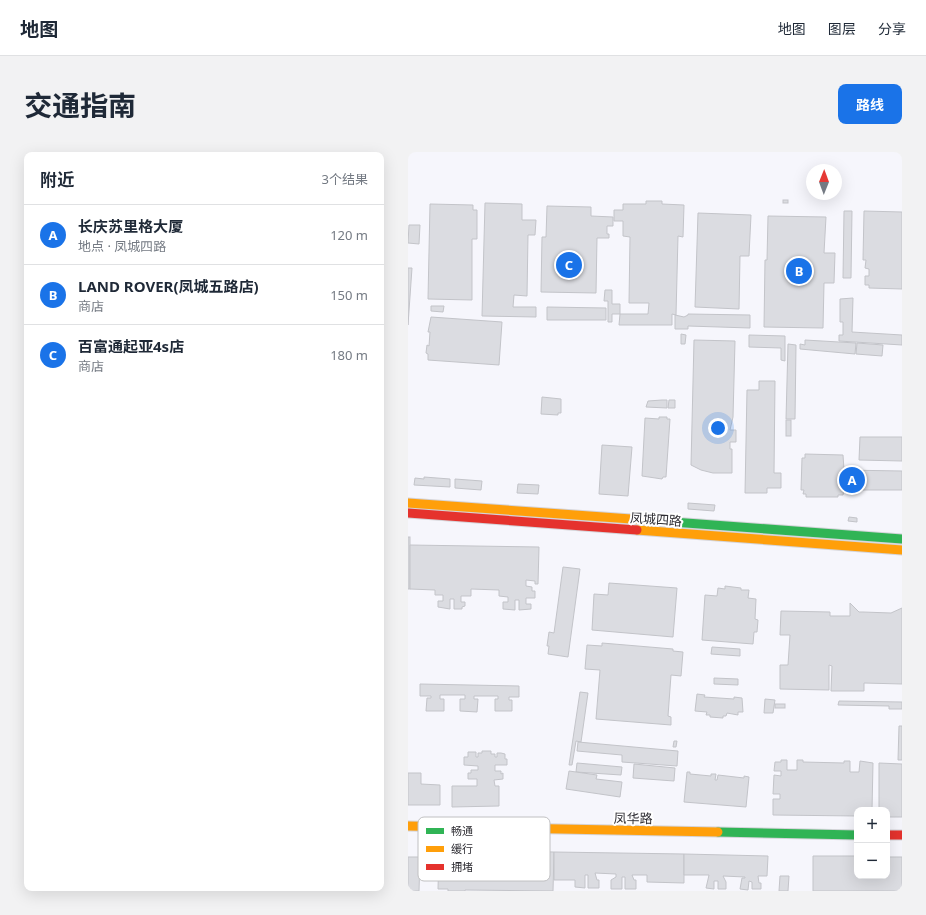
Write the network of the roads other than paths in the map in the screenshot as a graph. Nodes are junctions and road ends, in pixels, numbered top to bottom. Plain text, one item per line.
1 (408, 503) edge
2 (408, 513) edge
3 (902, 539) edge
4 (902, 550) edge
5 (408, 826) edge
6 (418, 826) edge
7 (550, 829) edge
8 (854, 835) edge
9 (890, 835) edge
10 (902, 836) edge

1 - 3 street, 凤城四路
2 - 4 street, 凤城四路
5 - 6 street, 凤华路
7 - 8 street, 凤华路
9 - 10 street

